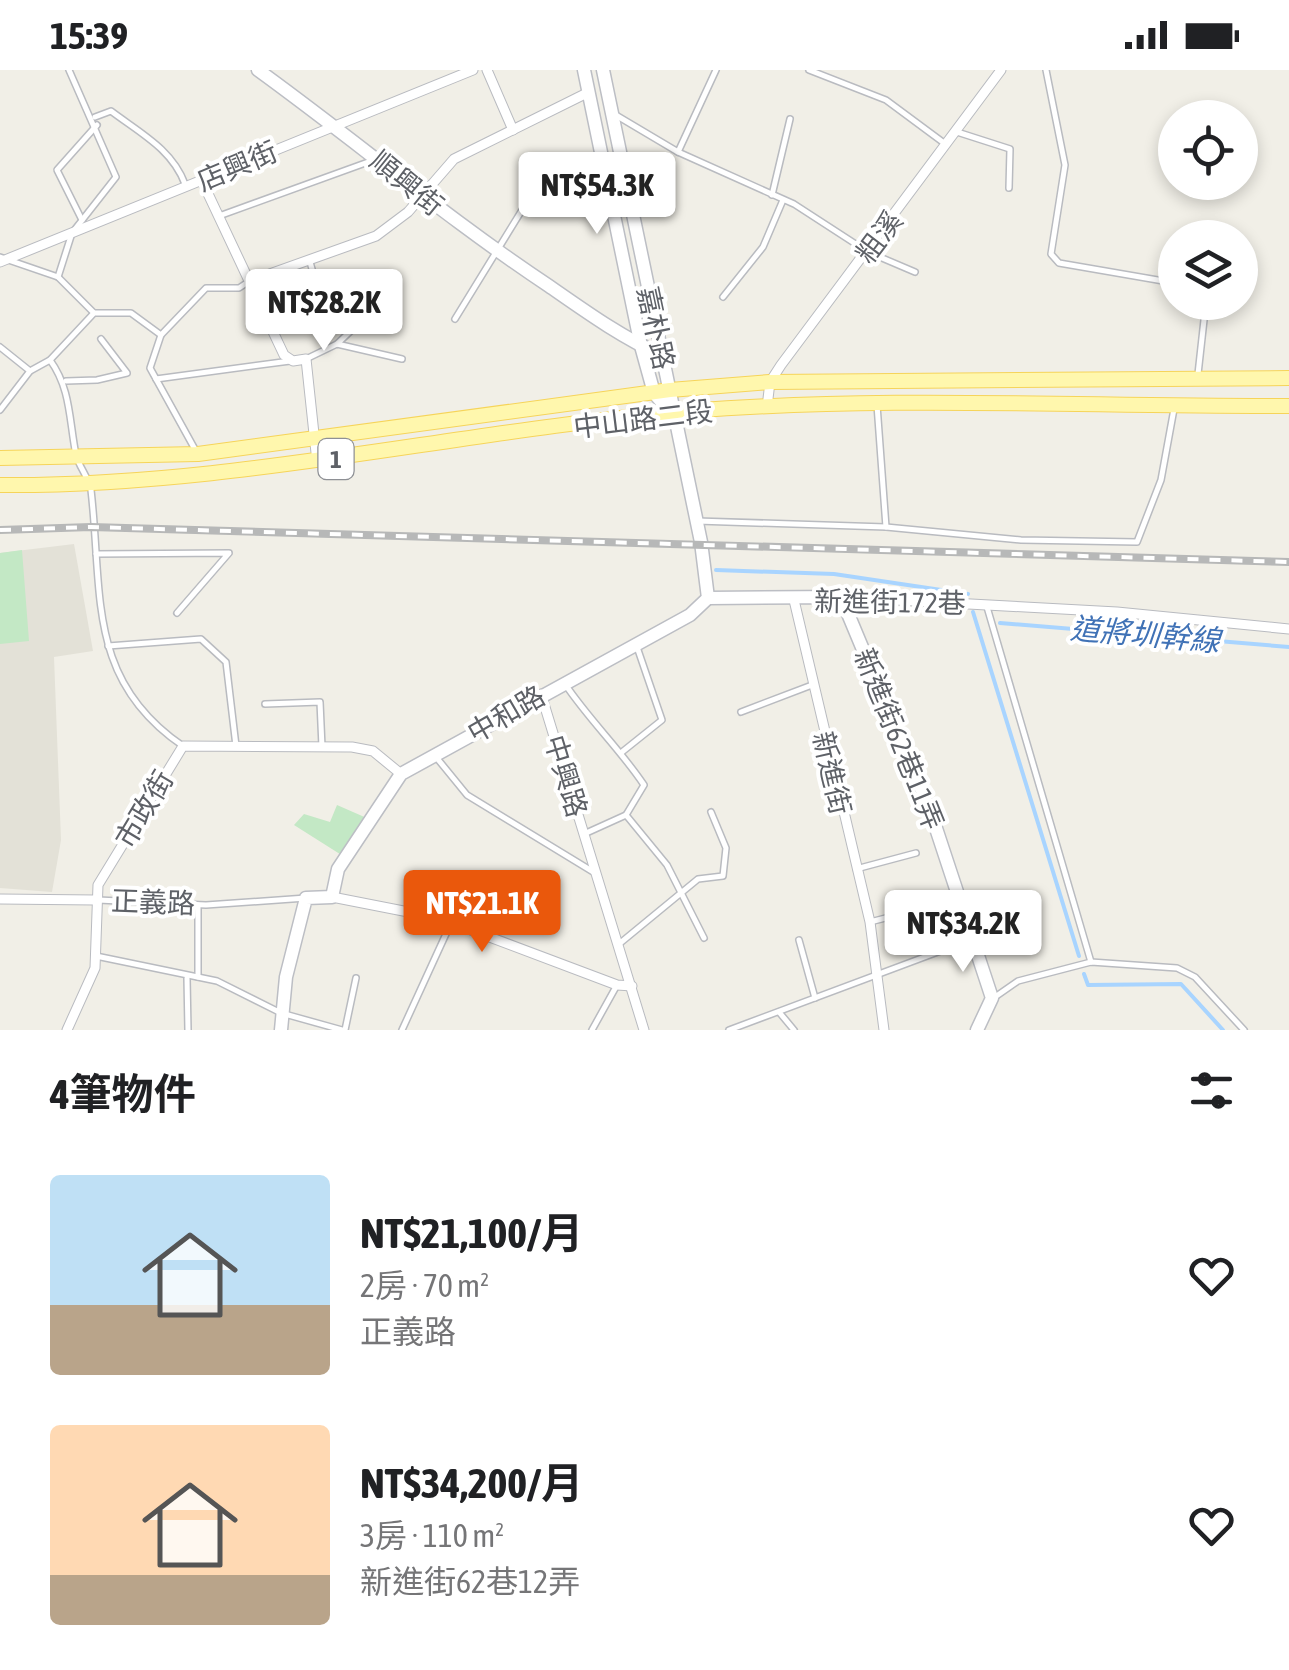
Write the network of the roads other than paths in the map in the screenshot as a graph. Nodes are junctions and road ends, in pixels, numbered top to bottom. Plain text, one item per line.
1 (81, 70) edge
2 (258, 70) edge
3 (473, 70) edge
4 (487, 70) edge
5 (584, 70) edge
6 (603, 70) edge
7 (716, 70) edge
8 (809, 70) edge
9 (1001, 70) edge
10 (1046, 70) edge
11 (71, 74) edge
12 (589, 92) junction
13 (612, 113) junction
14 (790, 119) dead end
15 (95, 121) junction
16 (334, 125) junction
17 (513, 130) junction
18 (957, 132) junction
19 (947, 145) junction
20 (678, 152) junction
21 (377, 158) junction
22 (202, 181) junction
23 (538, 184) dead end
24 (186, 187) junction
25 (1009, 188) dead end
26 (772, 196) junction
27 (420, 198) junction
28 (783, 200) junction
29 (219, 216) junction
30 (82, 220) junction
31 (72, 232) junction
32 (496, 250) junction
33 (868, 252) junction
34 (3, 259) edge
35 (309, 259) junction
36 (915, 272) dead end
37 (58, 277) junction
38 (1158, 280) edge
39 (250, 281) junction
40 (723, 298) dead end
41 (322, 304) dead end
42 (378, 305) dead end
43 (94, 313) junction
44 (455, 319) dead end
45 (1204, 320) edge
46 (160, 334) junction
47 (101, 338) dead end
48 (338, 344) junction
49 (641, 346) junction
50 (0, 347) edge
51 (661, 354) junction
52 (306, 359) junction
53 (402, 359) dead end
54 (50, 360) junction
55 (293, 361) junction
56 (30, 371) junction
57 (1289, 378) edge
58 (156, 379) junction
59 (1176, 379) junction
60 (1197, 379) junction
61 (66, 381) junction
62 (770, 382) junction
63 (662, 392) junction
64 (877, 404) junction
65 (1175, 406) junction
66 (1289, 406) edge
67 (767, 407) junction
68 (0, 410) edge
69 (671, 414) junction
70 (315, 437) junction
71 (198, 454) junction
72 (0, 458) edge
73 (77, 460) junction
74 (317, 462) junction
75 (0, 485) edge
76 (91, 486) junction
77 (695, 521) junction
78 (886, 527) junction
79 (95, 554) junction
80 (841, 597) junction
81 (708, 598) junction
82 (794, 600) junction
83 (986, 604) junction
84 (177, 613) dead end
85 (1289, 629) edge
86 (636, 644) junction
87 (108, 646) junction
88 (564, 682) junction
89 (812, 685) junction
90 (541, 694) junction
91 (265, 704) dead end
92 (741, 712) dead end
93 (183, 746) junction
94 (236, 746) junction
95 (322, 747) junction
96 (622, 752) junction
97 (434, 755) junction
98 (401, 774) junction
99 (711, 812) dead end
100 (626, 815) junction
101 (584, 834) junction
102 (916, 854) dead end
103 (856, 869) junction
104 (597, 875) junction
105 (683, 892) junction
106 (332, 897) junction
107 (306, 898) junction
108 (0, 899) edge
109 (95, 900) junction
110 (198, 905) junction
111 (928, 907) dead end
112 (870, 922) junction
113 (451, 923) junction
114 (704, 938) dead end
115 (974, 938) junction
116 (799, 940) dead end
117 (619, 944) junction
118 (96, 956) junction
119 (1091, 962) junction
120 (876, 975) junction
121 (187, 977) junction
122 (198, 977) junction
123 (356, 978) dead end
124 (617, 986) junction
125 (632, 986) junction
126 (815, 998) junction
127 (992, 998) junction
128 (779, 1012) junction
129 (282, 1013) junction
130 (72, 1029) edge
131 (188, 1030) edge
132 (280, 1030) edge
133 (344, 1030) edge
134 (402, 1030) edge
135 (592, 1030) edge
136 (644, 1030) edge
137 (730, 1030) edge
138 (794, 1030) edge
139 (884, 1030) edge
140 (977, 1030) edge
141 (1244, 1030) edge

1 - 11 lane
2 - 16 street, 順興街
3 - 16 street, 店興街
4 - 17 street
5 - 12 street, 嘉朴路
6 - 13 street, 嘉朴路
7 - 20 lane
8 - 19 lane
9 - 18 street, 粗溪
10 - 38 lane
11 - 15 lane
12 - 17 street
12 - 49 street, 嘉朴路
13 - 20 lane
13 - 51 street, 嘉朴路
14 - 26 lane
15 - 24 lane
15 - 30 lane
15 - 30 lane
16 - 21 street, 順興街
16 - 22 street, 店興街
17 - 27 street
18 - 19 street, 粗溪
18 - 25 lane
19 - 33 street, 粗溪
20 - 26 lane
21 - 27 street, 順興街
21 - 29 lane
22 - 24 street, 店興街
22 - 29 street
23 - 32 lane
24 - 31 street, 店興街
26 - 28 lane
27 - 32 street, 順興街
27 - 35 street
28 - 33 lane
28 - 40 lane
29 - 39 street
30 - 31 lane
31 - 34 street, 店興街
31 - 37 lane
32 - 44 lane
32 - 49 street, 順興街
33 - 36 lane
33 - 62 street, 粗溪
34 - 37 lane
35 - 39 street
35 - 41 lane
37 - 43 lane
39 - 46 lane
39 - 55 street
42 - 48 lane
43 - 46 lane
43 - 54 lane
45 - 60 lane
46 - 58 lane
47 - 61 lane
48 - 52 lane
48 - 53 lane
49 - 51 street, 順興街
49 - 63 street, 嘉朴路
50 - 56 lane
51 - 63 street, 嘉朴路
52 - 55 street
52 - 70 street
54 - 56 lane
54 - 61 lane
55 - 58 lane
56 - 68 lane
57 - 60 main road, 中山路二段 / 1
58 - 71 lane
59 - 60 main road, 中山路二段 / 1
59 - 62 main road, 中山路二段 / 1
59 - 65 main road
61 - 73 lane
62 - 63 main road, 中山路二段 / 1
62 - 67 street
63 - 69 street, 嘉朴路
63 - 70 main road, 中山路二段 / 1
64 - 65 main road, 中山路二段 / 1
64 - 67 main road, 中山路二段 / 1
64 - 78 lane
65 - 66 main road, 中山路二段 / 1
65 - 78 lane
67 - 69 main road, 中山路二段 / 1
69 - 74 main road, 中山路二段 / 1
69 - 77 street
70 - 71 main road, 中山路二段 / 1
70 - 74 street
71 - 73 main road, 中山路二段 / 1
72 - 73 main road, 中山路二段 / 1
73 - 76 lane
74 - 76 main road, 中山路二段 / 1
75 - 76 main road, 中山路二段 / 1
76 - 79 lane
77 - 78 lane
77 - 81 street
79 - 84 lane
79 - 87 lane
80 - 82 street, 新進街172巷
80 - 83 street, 新進街172巷
80 - 115 street, 新進街62巷11弄
81 - 82 street
81 - 86 street, 中和路
82 - 89 street, 新進街
83 - 85 street, 新進街172巷
83 - 119 lane
86 - 88 street, 中和路
86 - 96 lane
87 - 93 lane
87 - 94 lane
88 - 90 street, 中和路
88 - 96 lane
89 - 92 lane
89 - 103 street, 新進街
90 - 97 street, 中和路
90 - 101 street, 中興路
91 - 95 lane
93 - 94 street, 市政街
93 - 109 street, 市政街
94 - 95 street, 市政街
95 - 98 street, 市政街
96 - 100 lane
97 - 98 street, 中和路
97 - 104 lane
98 - 106 street, 中和路
99 - 105 lane
100 - 101 lane
100 - 105 lane
101 - 104 street, 中興路
102 - 103 lane
103 - 112 street, 新進街
104 - 117 street, 中興路
105 - 114 lane
105 - 117 lane
106 - 107 street
106 - 113 street
107 - 110 lane, 正義路
107 - 129 street
108 - 109 street, 正義路
109 - 110 lane, 正義路
109 - 118 street, 市政街
110 - 122 lane
111 - 112 lane
112 - 120 street, 新進街
113 - 124 street
113 - 134 lane
115 - 120 lane
115 - 127 street, 新進街62巷11弄
116 - 126 lane
117 - 125 street, 中興路
118 - 121 lane
118 - 130 street, 市政街
119 - 127 lane
119 - 141 lane
120 - 126 lane
120 - 139 street, 新進街
121 - 122 lane
121 - 131 lane
122 - 129 lane
123 - 133 lane
124 - 125 street
124 - 135 lane
125 - 136 street, 中興路
126 - 128 lane
127 - 140 street
128 - 137 lane
128 - 138 lane
129 - 132 street
129 - 133 lane

